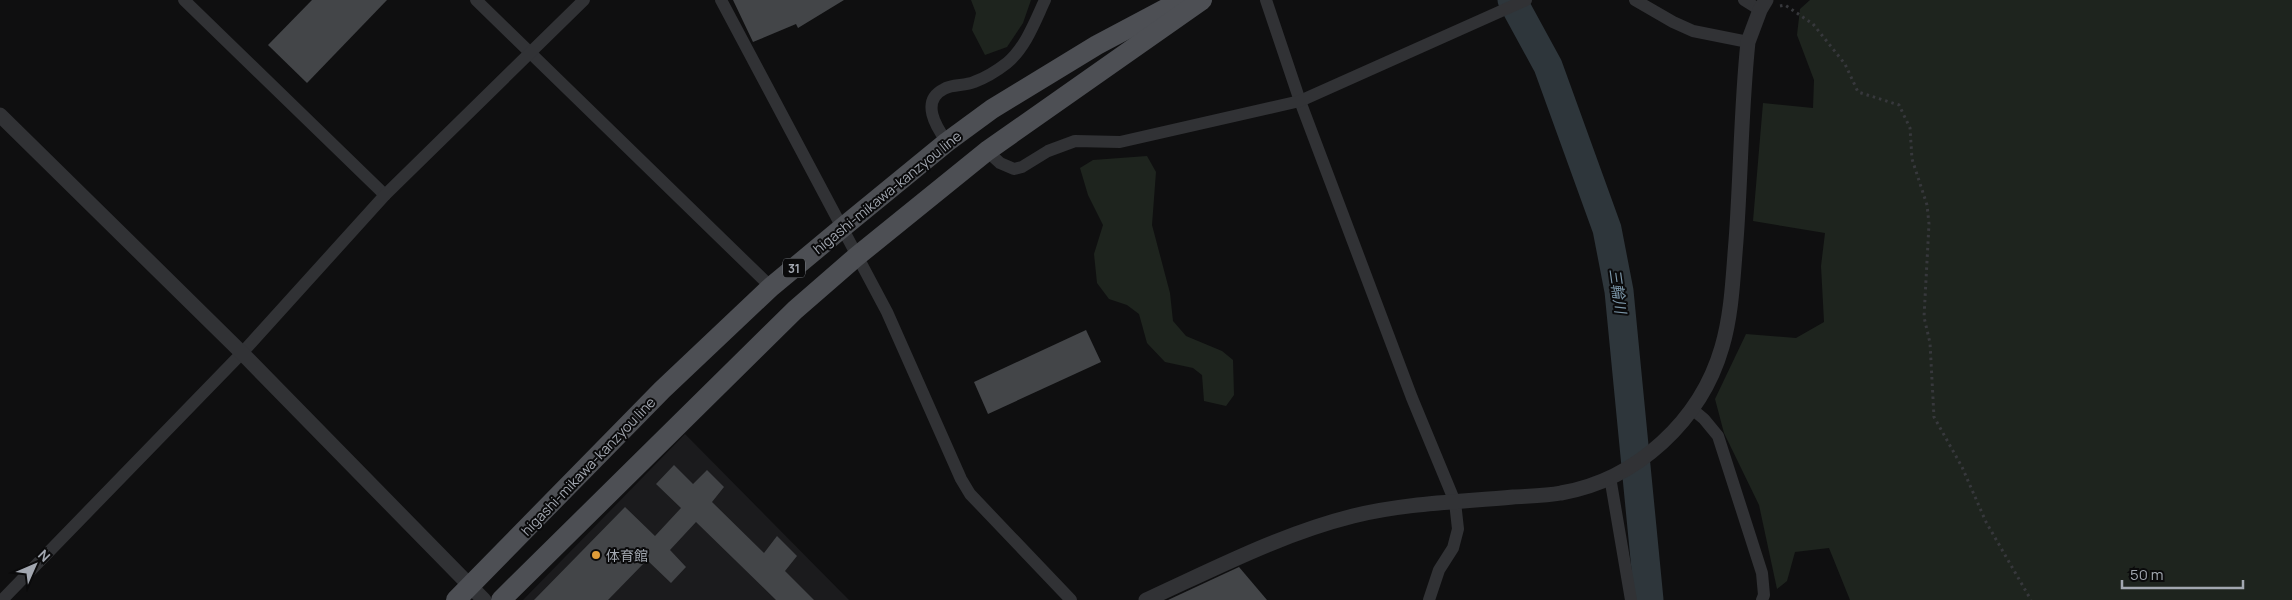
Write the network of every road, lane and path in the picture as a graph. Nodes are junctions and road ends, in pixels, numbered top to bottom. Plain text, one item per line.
1 (184, 0) edge
2 (476, 0) edge
3 (584, 0) edge
4 (721, 0) edge
5 (1045, 0) edge
6 (1182, 0) edge
7 (1202, 0) edge
8 (1266, 0) edge
9 (1526, 0) edge
10 (1635, 0) edge
11 (1744, 0) edge
12 (1763, 5) edge
13 (1748, 42) junction
14 (531, 53) junction
15 (1300, 101) junction
16 (0, 115) edge
17 (947, 142) junction
18 (987, 151) junction
19 (385, 195) junction
20 (842, 228) junction
21 (856, 257) junction
22 (771, 286) junction
23 (242, 353) junction
24 (1692, 410) junction
25 (1614, 475) junction
26 (1455, 502) junction
27 (470, 585) junction
28 (2, 600) edge
29 (456, 600) edge
30 (484, 600) edge
31 (501, 600) edge
32 (1071, 600) edge
33 (1146, 600) edge
34 (1430, 600) edge
35 (1631, 600) edge
36 (1762, 600) edge
37 (2031, 600) edge

1 - 19 street
2 - 14 street
3 - 14 street
4 - 20 street
5 - 17 street
6 - 17 main road, higashi-mikawa-kanzyou line / 31
7 - 18 main road, 31
8 - 15 street
9 - 15 street
10 - 13 street
11 - 12 street
12 - 13 street
12 - 37 path
13 - 24 street
14 - 19 street
14 - 22 street
15 - 18 street
15 - 26 street
16 - 23 street
17 - 20 main road, higashi-mikawa-kanzyou line / 31
18 - 21 main road, 31
19 - 23 street
20 - 21 street
20 - 22 main road, higashi-mikawa-kanzyou line / 31
21 - 31 main road, 31
21 - 32 street
22 - 27 main road, higashi-mikawa-kanzyou line / 31
23 - 27 street
23 - 28 street
24 - 25 street
24 - 36 street
25 - 26 street
25 - 35 street
26 - 33 street
26 - 34 street
27 - 29 main road, higashi-mikawa-kanzyou line / 31
27 - 30 street

